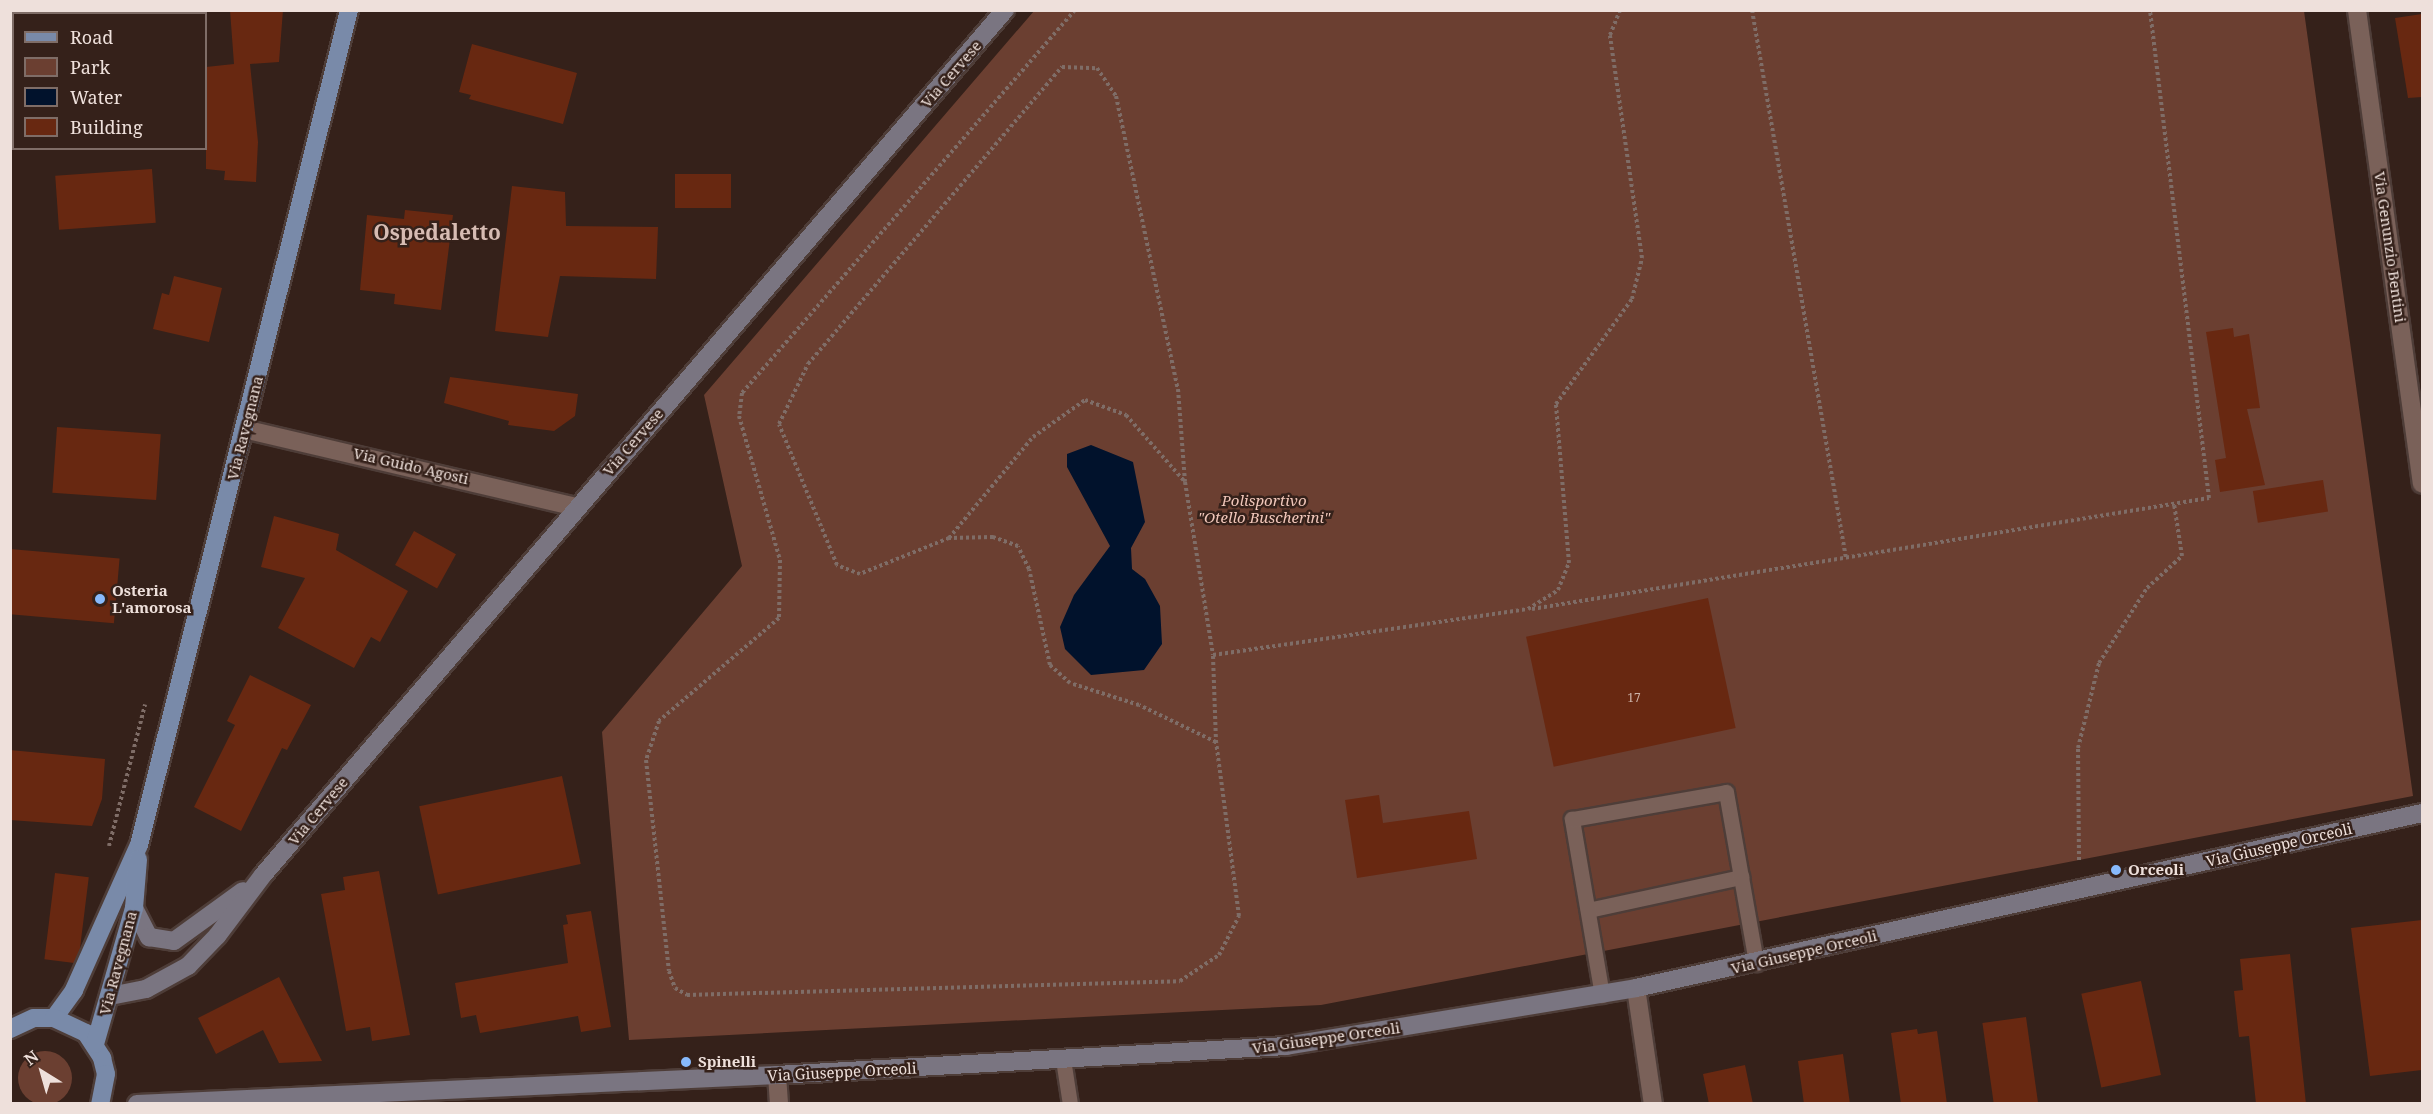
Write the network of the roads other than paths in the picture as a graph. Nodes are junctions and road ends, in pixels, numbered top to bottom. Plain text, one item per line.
1 (349, 10) edge
2 (1005, 10) edge
3 (2357, 10) edge
4 (244, 429) junction
5 (2422, 484) edge
6 (577, 507) junction
7 (2422, 813) edge
8 (139, 845) junction
9 (263, 875) junction
10 (1741, 877) junction
11 (134, 908) junction
12 (1588, 910) junction
13 (1756, 963) junction
14 (1636, 988) junction
15 (1602, 994) junction
16 (110, 996) junction
17 (54, 1018) junction
18 (10, 1029) edge
19 (95, 1044) junction
20 (1063, 1059) junction
21 (777, 1076) junction
22 (100, 1104) edge
23 (137, 1104) edge
24 (779, 1104) edge
25 (1070, 1104) edge
26 (1653, 1104) edge

1 - 4 main road, Via Ravegnana
2 - 6 street, Via Cervese
3 - 5 street, Via Genunzio Bentini
4 - 6 street, Via Guido Agosti
4 - 8 main road, Via Ravegnana
6 - 9 street, Via Cervese
7 - 13 street, Via Giuseppe Orceoli
8 - 11 main road, Via Ravegnana
8 - 17 main road, Via Ravegnana
9 - 11 street, Via Cervese
9 - 16 street, Via Cervese
10 - 12 lane
10 - 12 lane
10 - 13 lane
11 - 16 main road, Via Ravegnana
12 - 15 lane
13 - 14 street, Via Giuseppe Orceoli
14 - 15 street, Via Giuseppe Orceoli
14 - 26 street
15 - 20 street, Via Giuseppe Orceoli
16 - 19 main road, Via Ravegnana
17 - 18 main road
17 - 19 main road
19 - 22 main road
20 - 21 street, Via Giuseppe Orceoli
20 - 25 lane
21 - 23 street, Via Giuseppe Orceoli
21 - 24 street

